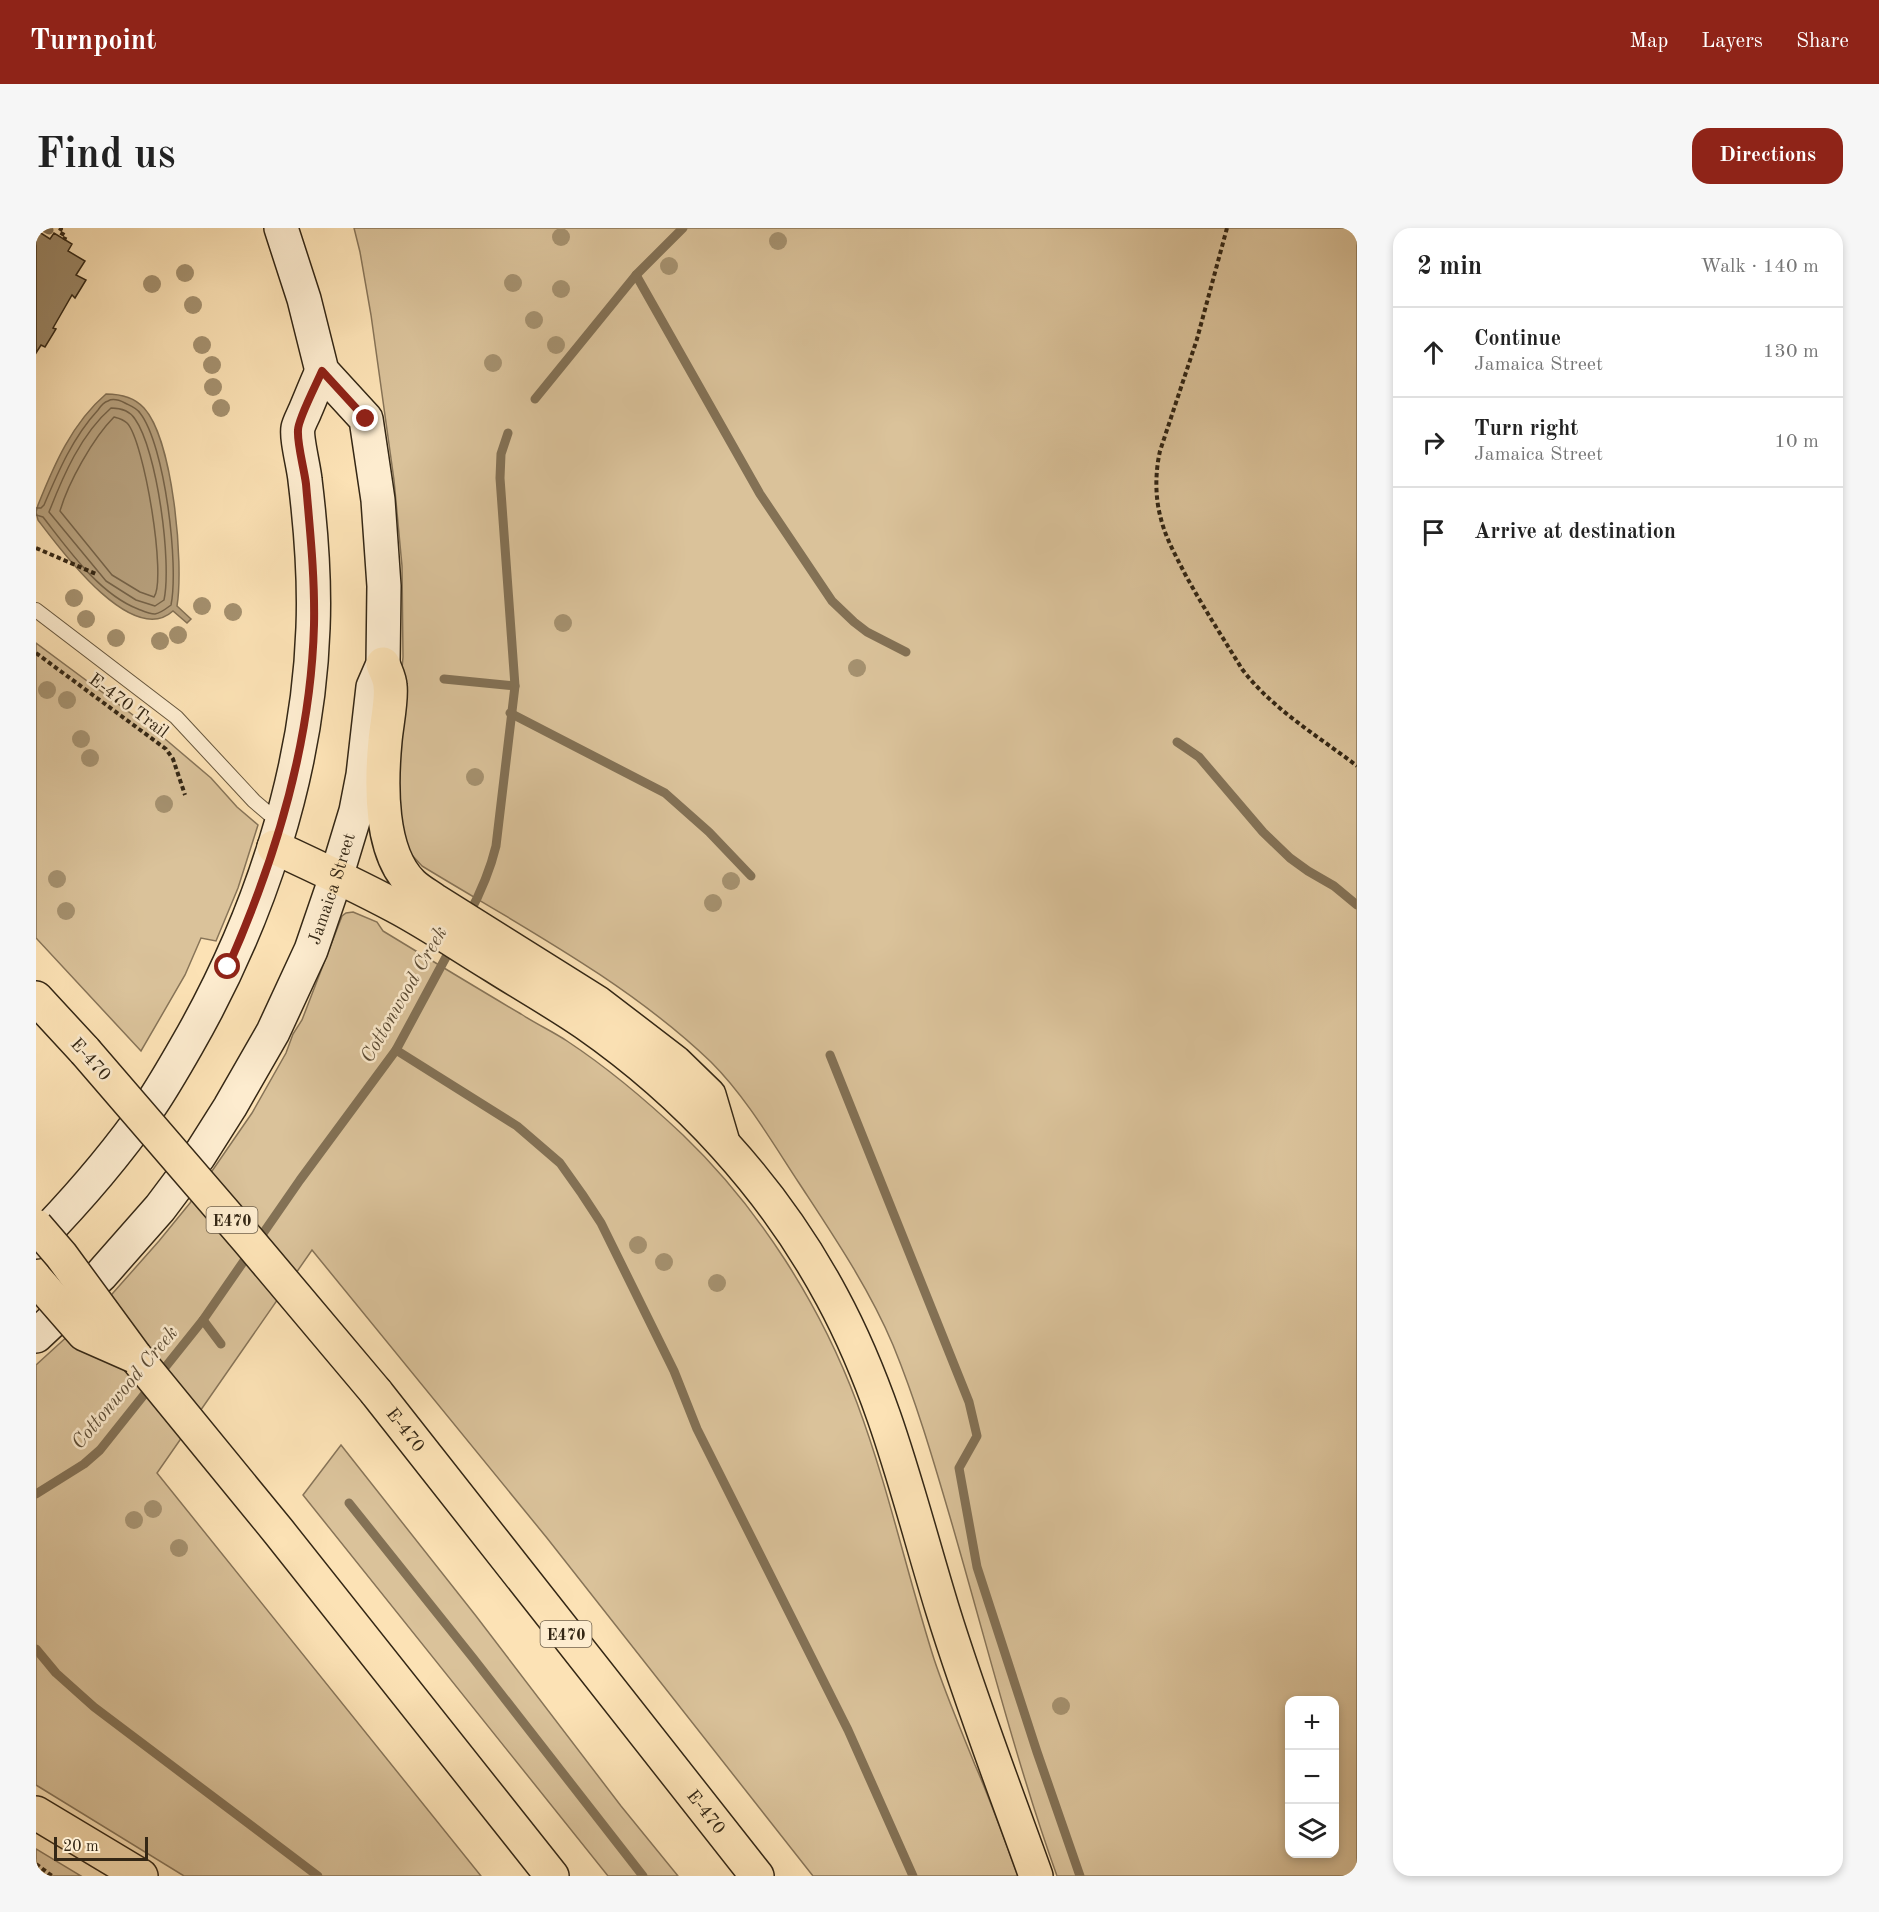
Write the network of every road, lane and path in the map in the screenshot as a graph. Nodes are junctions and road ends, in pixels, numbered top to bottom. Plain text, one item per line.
1 (59, 228) edge
2 (281, 228) edge
3 (1227, 228) edge
4 (64, 240) dead end
5 (322, 371) junction
6 (36, 548) edge
7 (96, 574) dead end
8 (36, 610) edge
9 (36, 653) edge
10 (383, 664) junction
11 (1357, 766) edge
12 (185, 795) dead end
13 (278, 834) junction
14 (336, 877) junction
15 (404, 895) junction
16 (36, 998) edge
17 (36, 1226) edge
18 (36, 1242) edge
19 (36, 1279) edge
20 (36, 1336) edge
21 (135, 1356) junction
22 (36, 1813) edge
23 (36, 1864) edge
24 (52, 1876) edge
25 (141, 1876) edge
26 (552, 1876) edge
27 (758, 1876) edge
28 (1036, 1876) edge

1 - 4 path
2 - 5 main road, Jamaica Street
3 - 11 path
5 - 10 main road, Jamaica Street
5 - 13 main road
6 - 7 path
8 - 13 lane
9 - 12 path, E-470 Trail
10 - 14 main road, Jamaica Street
10 - 15 highway
13 - 14 highway
13 - 18 main road
14 - 15 highway
14 - 20 main road, Jamaica Street
15 - 28 highway
16 - 27 highway, E-470 / E470, bridge
17 - 21 highway, bridge
19 - 21 highway, bridge
21 - 26 highway
22 - 25 highway
23 - 24 path

